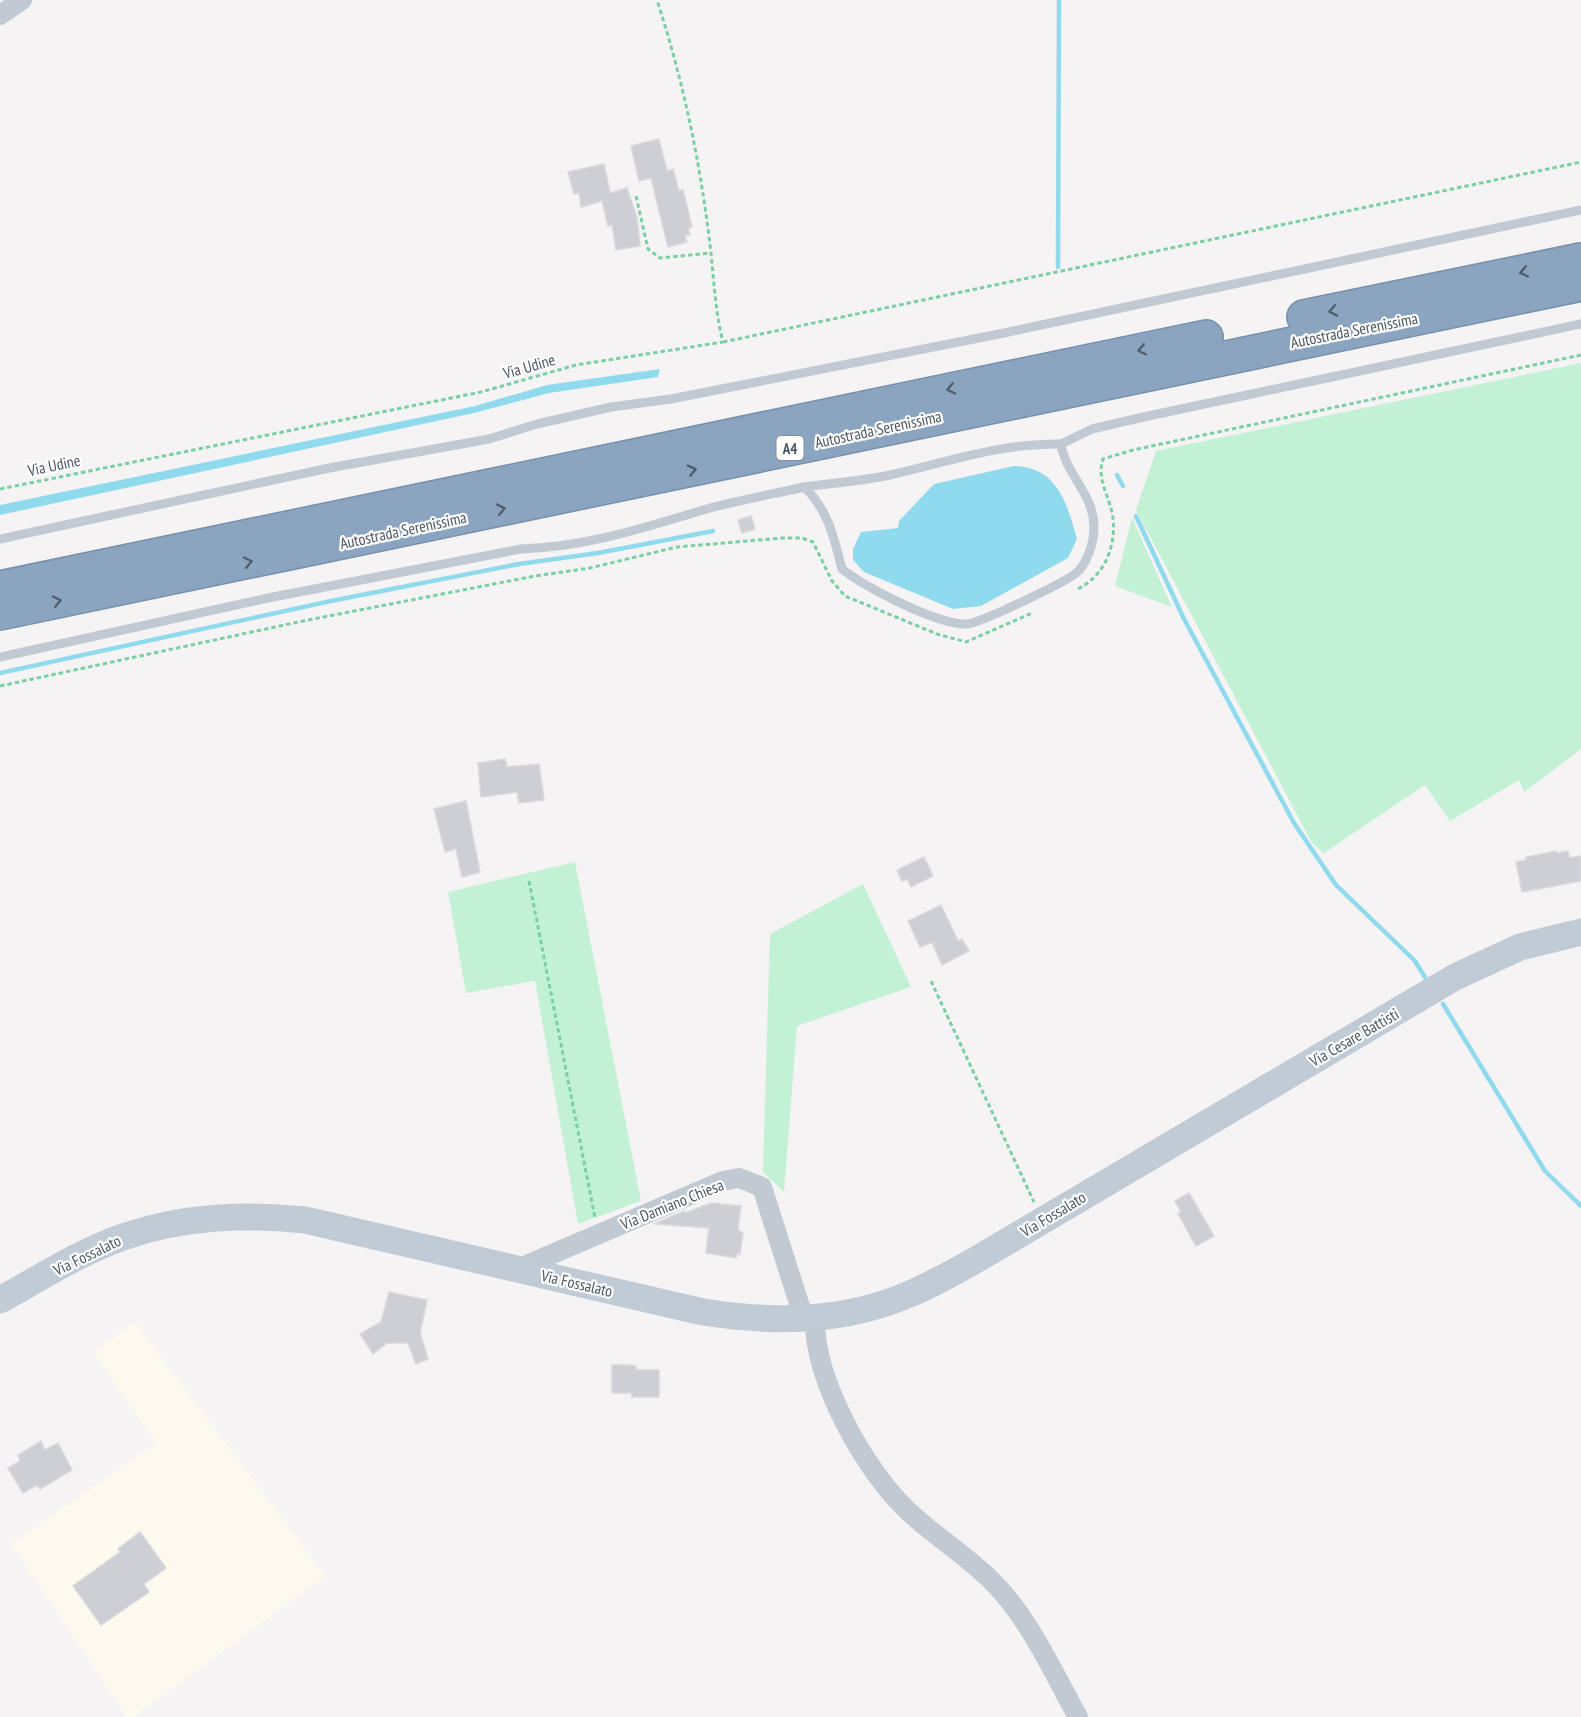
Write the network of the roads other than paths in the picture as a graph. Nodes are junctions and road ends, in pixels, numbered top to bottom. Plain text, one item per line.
1 (22, 0) edge
2 (0, 15) edge
3 (1581, 210) edge
4 (1581, 260) edge
5 (1581, 284) edge
6 (1581, 324) edge
7 (1061, 444) junction
8 (804, 487) junction
9 (0, 538) edge
10 (0, 588) edge
11 (0, 613) edge
12 (0, 657) edge
13 (1581, 932) edge
14 (1137, 1164) joint
15 (527, 1272) junction
16 (0, 1300) edge
17 (809, 1319) junction
18 (1078, 1717) edge

1 - 2 street
3 - 9 lane
4 -> 10 highway, Autostrada Serenissima / A4
11 -> 5 highway, Autostrada Serenissima / A4
6 - 7 lane
7 - 8 lane
7 - 8 lane
8 - 12 lane
13 - 14 street, Via Cesare Battisti
14 - 17 street, Via Fossalato
15 - 16 street, Via Fossalato
15 - 17 street, Via Fossalato
15 - 17 street, Via Damiano Chiesa
17 - 18 street

